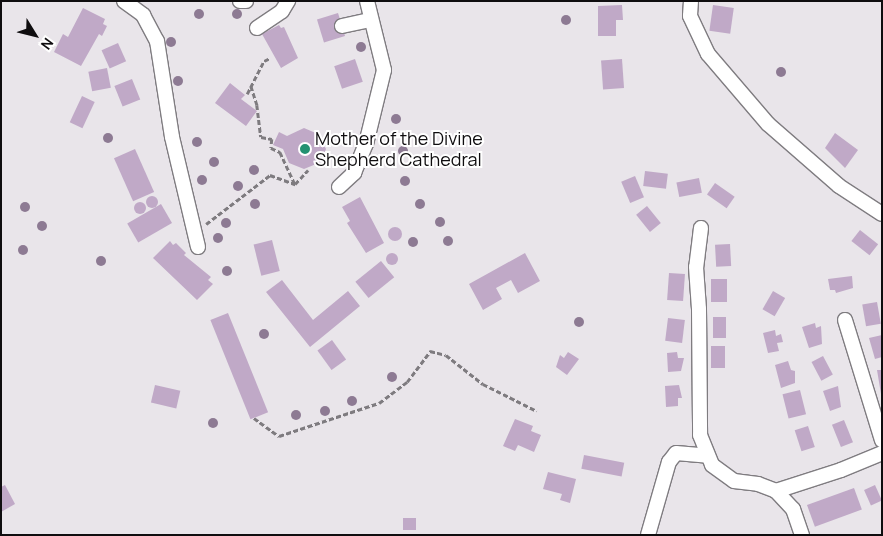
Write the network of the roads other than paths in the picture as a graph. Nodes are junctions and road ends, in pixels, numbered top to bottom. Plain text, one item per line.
1 (124, 1) edge
2 (240, 1) edge
3 (246, 1) edge
4 (288, 1) edge
5 (367, 1) edge
6 (691, 1) edge
7 (370, 20) junction
8 (342, 26) dead end
9 (257, 28) dead end
10 (339, 187) dead end
11 (882, 214) edge
12 (701, 228) dead end
13 (198, 248) dead end
14 (845, 320) dead end
15 (882, 440) edge
16 (882, 453) edge
17 (708, 456) junction
18 (776, 491) junction
19 (648, 535) edge
20 (802, 535) edge

1 - 13 street
2 - 3 street
4 - 9 street
5 - 7 street
6 - 11 street
7 - 8 street
7 - 10 street
12 - 17 street
14 - 15 street
16 - 18 street
17 - 18 street
17 - 19 street
18 - 20 street

